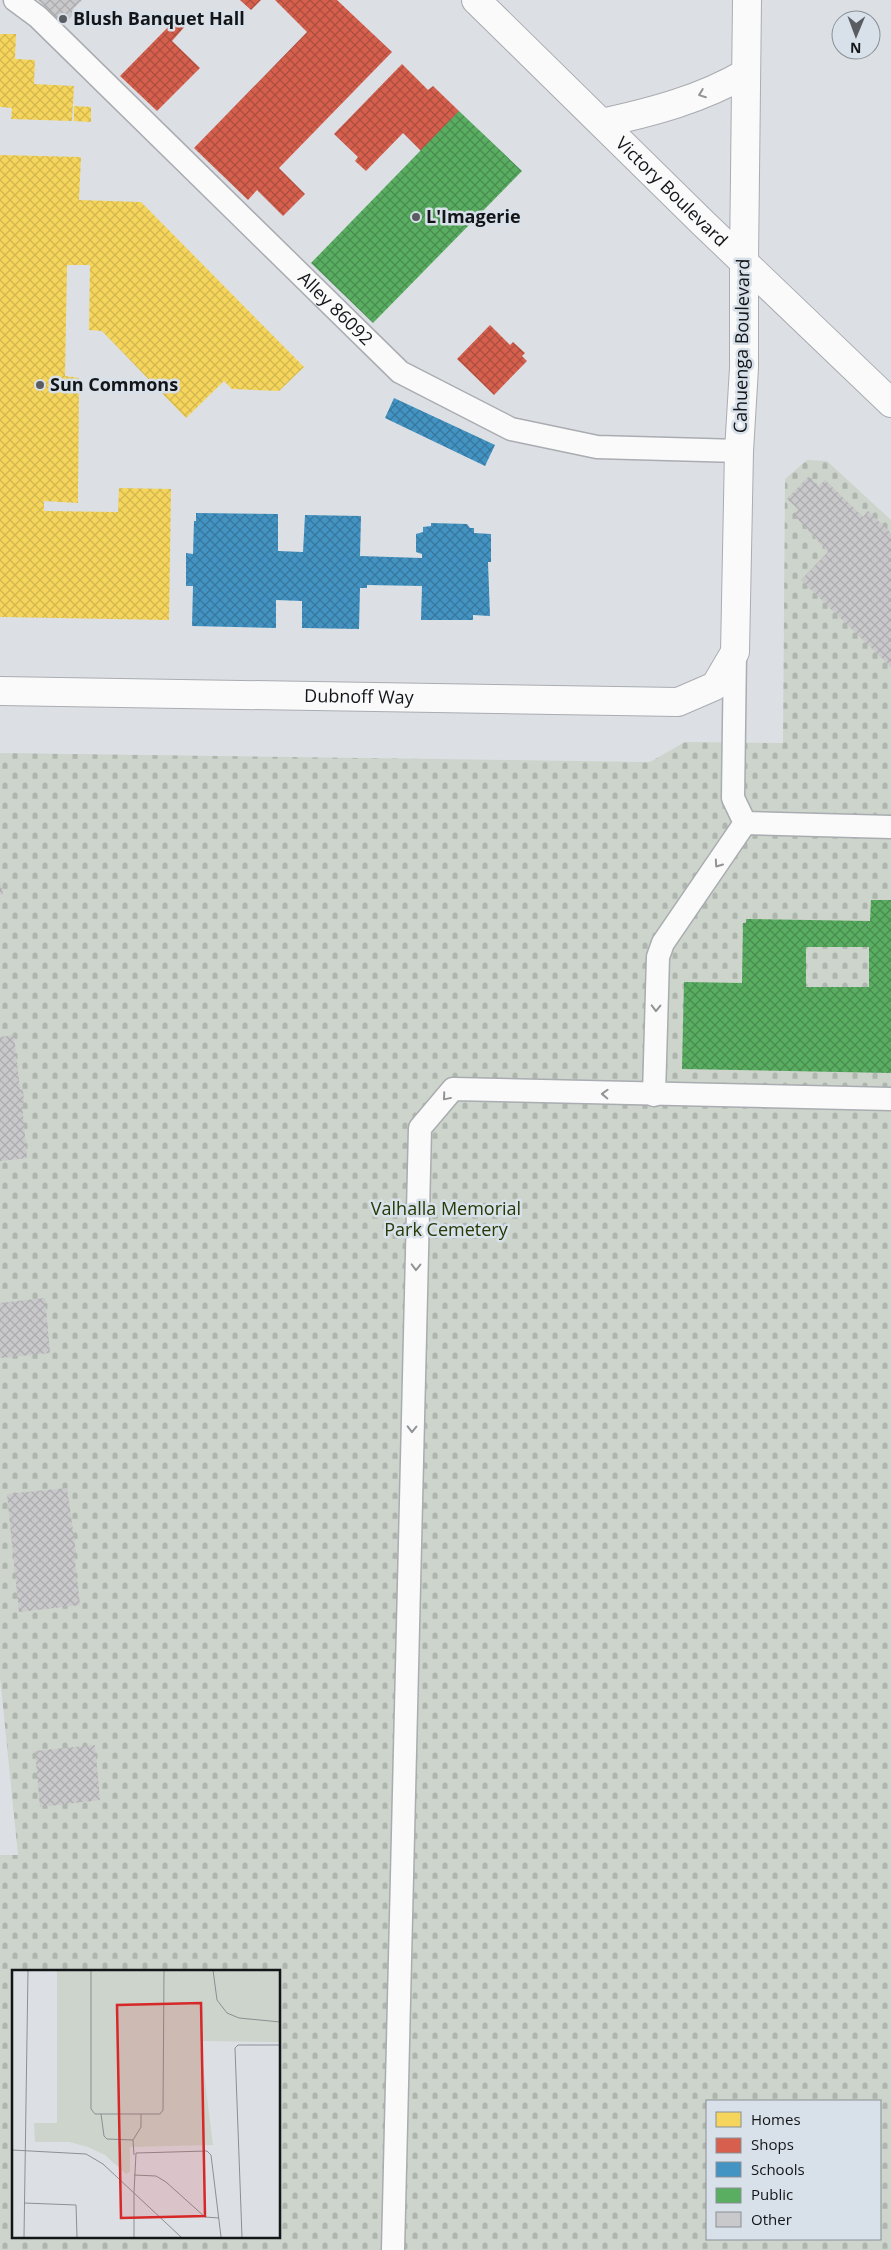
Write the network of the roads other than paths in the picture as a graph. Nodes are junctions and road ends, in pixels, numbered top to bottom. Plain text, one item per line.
1 (15, 0) edge
2 (476, 0) edge
3 (747, 0) edge
4 (746, 74) junction
5 (602, 123) junction
6 (744, 262) junction
7 (891, 403) edge
8 (739, 451) junction
9 (735, 652) junction
10 (715, 686) joint
11 (0, 691) edge
12 (746, 823) junction
13 (891, 827) edge
14 (654, 1095) junction
15 (891, 1099) edge
16 (393, 2250) edge

1 - 8 lane, Alley 86092
2 - 5 street, Victory Boulevard
3 - 4 street, Cahuenga Boulevard
4 -> 5 street
4 - 6 street, Cahuenga Boulevard
5 - 6 street, Victory Boulevard
6 - 7 street, Victory Boulevard
6 - 8 street, Cahuenga Boulevard
8 - 9 street, Cahuenga Boulevard
9 - 10 street, Cahuenga Boulevard
9 - 12 lane
10 - 11 street, Dubnoff Way
12 - 13 lane
12 -> 14 lane
14 - 15 lane
14 -> 16 lane

